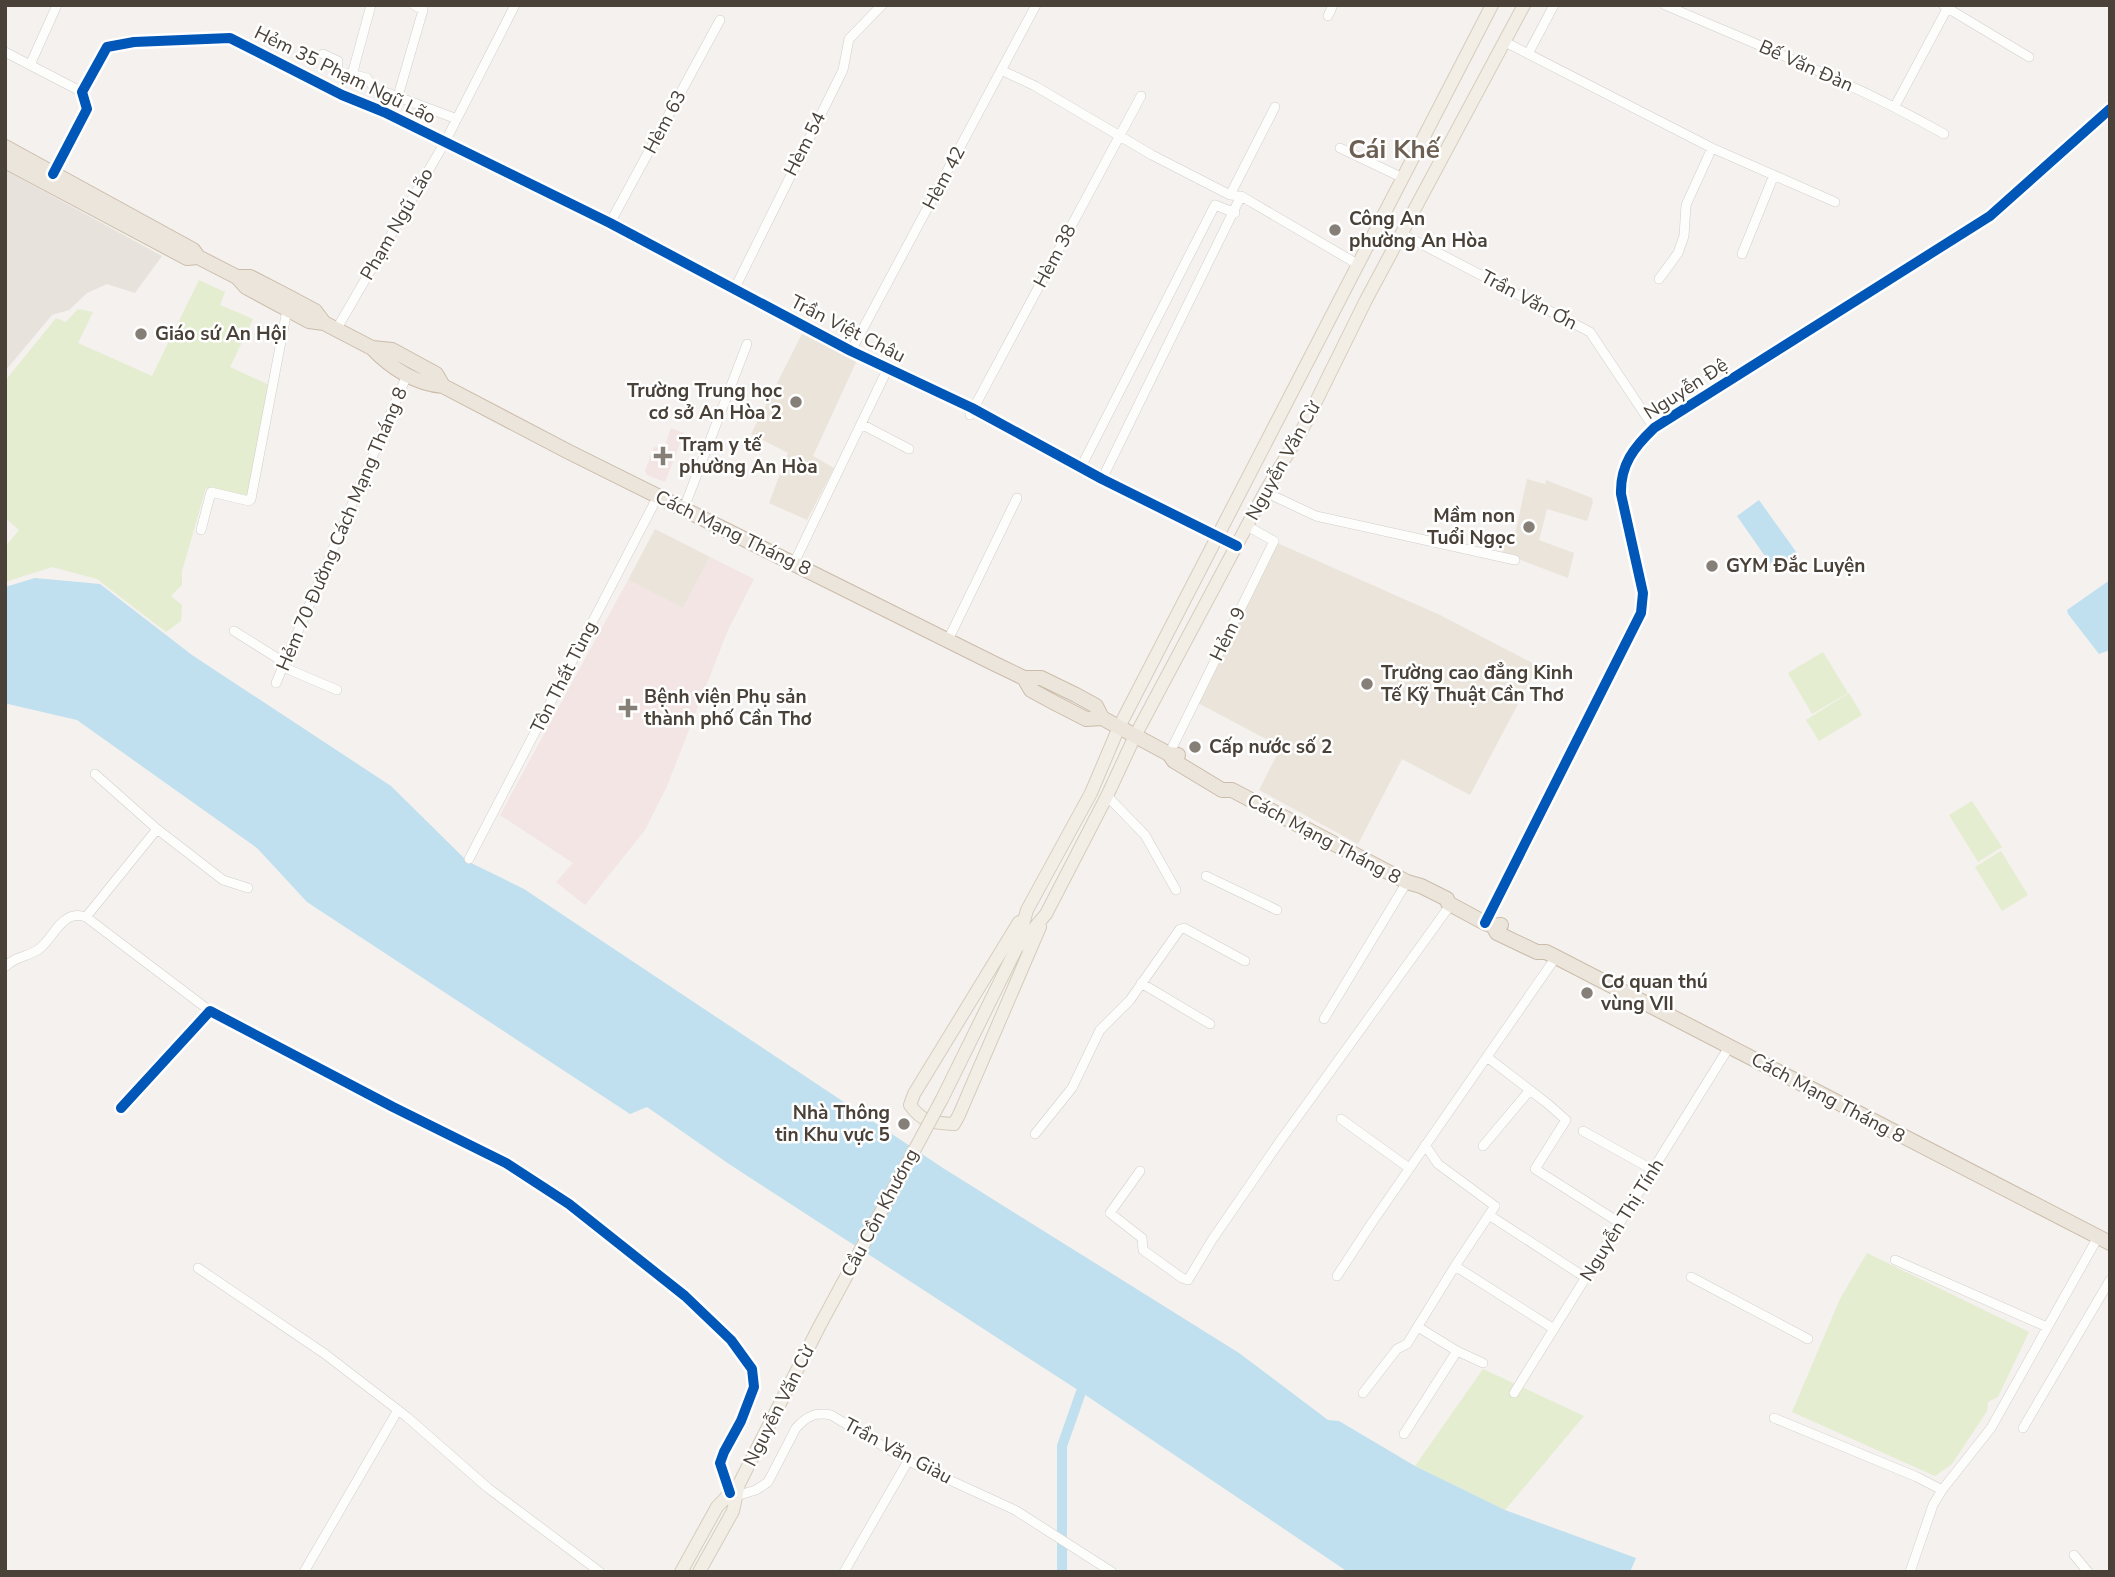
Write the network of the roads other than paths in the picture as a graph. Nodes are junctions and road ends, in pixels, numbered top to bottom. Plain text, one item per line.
1 (57, 5) edge
2 (371, 5) edge
3 (414, 5) edge
4 (515, 5) edge
5 (882, 5) edge
6 (1036, 5) edge
7 (1334, 5) edge
8 (1492, 5) edge
9 (1524, 5) edge
10 (1554, 5) edge
11 (1665, 5) edge
12 (1946, 6) edge
13 (1679, 8) edge
14 (1328, 16) dead end
15 (720, 20) dead end
16 (1505, 42) junction
17 (5, 52) edge
18 (324, 54) dead end
19 (1528, 54) junction
20 (2029, 57) dead end
21 (30, 65) junction
22 (1001, 70) junction
23 (352, 75) junction
24 (82, 92) junction
25 (398, 96) junction
26 (1141, 96) dead end
27 (1895, 106) junction
28 (1275, 107) dead end
29 (2110, 109) edge
30 (457, 119) junction
31 (1944, 134) dead end
32 (1119, 136) junction
33 (445, 142) junction
34 (5, 147) edge
35 (1340, 148) dead end
36 (1712, 148) junction
37 (5, 161) edge
38 (53, 174) junction
39 (1774, 175) junction
40 (1403, 178) junction
41 (1230, 195) junction
42 (1241, 196) junction
43 (1835, 202) dead end
44 (1235, 213) junction
45 (610, 223) junction
46 (1402, 234) junction
47 (1742, 254) dead end
48 (198, 257) junction
49 (1359, 265) junction
50 (237, 277) junction
51 (1659, 279) dead end
52 (734, 290) junction
53 (287, 310) junction
54 (330, 327) junction
55 (747, 344) dead end
56 (372, 348) junction
57 (851, 351) junction
58 (888, 368) junction
59 (407, 375) junction
60 (443, 386) junction
61 (971, 412) junction
62 (861, 424) junction
63 (1654, 428) junction
64 (909, 449) dead end
65 (1081, 467) junction
66 (1102, 479) junction
67 (1265, 492) junction
68 (658, 496) junction
69 (1017, 498) dead end
70 (684, 508) junction
71 (1247, 526) junction
72 (201, 530) dead end
73 (1219, 537) junction
74 (1237, 546) junction
75 (1515, 560) dead end
76 (794, 563) junction
77 (234, 631) dead end
78 (948, 640) junction
79 (284, 665) junction
80 (276, 683) dead end
81 (337, 690) dead end
82 (1119, 727) junction
83 (1135, 736) junction
84 (1169, 754) junction
85 (95, 774) dead end
86 (1107, 796) junction
87 (158, 829) junction
88 (469, 859) dead end
89 (1206, 876) dead end
90 (1412, 884) junction
91 (248, 888) dead end
92 (1176, 890) dead end
93 (1450, 903) junction
94 (1027, 909) junction
95 (1278, 910) dead end
96 (1046, 914) junction
97 (86, 917) junction
98 (1489, 925) junction
99 (1016, 949) junction
100 (1551, 955) junction
101 (1245, 961) dead end
102 (5, 967) edge
103 (1141, 983) junction
104 (210, 1011) junction
105 (1324, 1019) dead end
106 (1210, 1024) dead end
107 (1729, 1047) junction
108 (1487, 1057) junction
109 (1530, 1090) junction
110 (942, 1099) joint
111 (121, 1108) dead end
112 (1341, 1119) dead end
113 (1583, 1131) dead end
114 (1035, 1134) dead end
115 (1425, 1145) junction
116 (1483, 1146) dead end
117 (1409, 1168) junction
118 (1653, 1170) junction
119 (1140, 1171) dead end
120 (1489, 1215) junction
121 (1620, 1223) junction
122 (2104, 1240) edge
123 (1895, 1260) dead end
124 (1455, 1266) junction
125 (198, 1268) dead end
126 (1338, 1276) dead end
127 (1691, 1277) dead end
128 (1586, 1278) junction
129 (2110, 1280) edge
130 (819, 1327) joint
131 (1418, 1327) junction
132 (2047, 1327) junction
133 (1554, 1329) junction
134 (1808, 1339) dead end
135 (1457, 1351) junction
136 (1483, 1363) dead end
137 (1363, 1393) dead end
138 (1514, 1393) dead end
139 (398, 1410) junction
140 (1774, 1418) dead end
141 (2024, 1428) dead end
142 (1404, 1434) dead end
143 (908, 1461) junction
144 (1942, 1490) junction
145 (735, 1491) junction
146 (2074, 1555) dead end
147 (304, 1572) edge
148 (600, 1572) edge
149 (681, 1572) edge
150 (699, 1572) edge
151 (844, 1572) edge
152 (1112, 1572) edge
153 (1910, 1572) edge
154 (2088, 1572) edge

1 - 21 street
2 - 23 street
3 - 25 street
4 - 30 street, Phạm Ngũ Lão
5 - 52 street, Hèm 54
6 - 22 street, Hèm 42
7 - 14 street
8 - 40 main road, Nguyễn Văn Cừ
9 - 16 main road, Nguyễn Văn Cừ
10 - 19 street
11 - 13 street, Bế Văn Đàn
12 - 20 street
12 - 27 street
13 - 27 street, Bế Văn Đàn
15 - 45 street, Hèm 63
16 - 19 street
16 - 46 main road, Nguyễn Văn Cừ
17 - 21 street
18 - 23 street
19 - 36 street
21 - 24 street
22 - 32 street
22 - 57 street, Hèm 42
23 - 25 street
24 - 33 street, Hẻm 35 Phạm Ngũ Lão
24 - 38 street
25 - 30 street
26 - 32 street, Hèm 38
27 - 31 street, Bế Văn Đàn
28 - 41 street
29 - 63 street, Nguyễn Đệ
30 - 33 street, Phạm Ngũ Lão
32 - 41 street
32 - 61 street, Hèm 38
33 - 45 street, Trần Việt Châu
33 - 54 street, Phạm Ngũ Lão
34 - 38 highway, Cách Mạng Tháng 8
35 - 40 street
36 - 39 street
36 - 51 street
37 - 48 highway, Cách Mạng Tháng 8
38 - 48 highway, Cách Mạng Tháng 8
39 - 43 street
39 - 47 street
40 - 49 main road, Nguyễn Văn Cừ
41 - 42 street
42 - 44 street
42 - 49 street
44 - 65 street
44 - 66 street
45 - 52 street, Trần Việt Châu
46 - 63 street, Trần Văn Ơn
46 - 67 main road, Nguyễn Văn Cừ
48 - 50 highway, Cách Mạng Tháng 8
49 - 73 main road, Nguyễn Văn Cừ
50 - 53 highway, Cách Mạng Tháng 8
50 - 54 highway, Cách Mạng Tháng 8
52 - 57 street, Trần Việt Châu
53 - 54 highway, Cách Mạng Tháng 8
53 - 72 street
54 - 56 highway, Cách Mạng Tháng 8
55 - 70 street
56 - 59 highway, Cách Mạng Tháng 8
56 - 60 highway, Cách Mạng Tháng 8
57 - 58 street, Trần Việt Châu
58 - 61 street, Trần Việt Châu
58 - 62 street
59 - 60 highway, Cách Mạng Tháng 8
59 - 79 street, Hẻm 70 Đường Cách Mạng Tháng 8
60 - 68 highway, Cách Mạng Tháng 8
61 - 65 street, Trần Việt Châu
62 - 64 street
62 - 76 street
63 - 98 street, Nguyễn Đệ
65 - 66 street, Trần Việt Châu
66 - 73 street, Trần Việt Châu
67 - 71 main road, Nguyễn Văn Cừ
67 - 75 street
68 - 70 highway, Cách Mạng Tháng 8
68 - 88 street, Tôn Thất Tùng
69 - 78 street
70 - 76 highway, Cách Mạng Tháng 8
71 - 74 main road, Nguyễn Văn Cừ
71 - 84 street, Hẻm 9
73 - 74 street, Trần Việt Châu
73 - 82 main road, Nguyễn Văn Cừ
74 - 83 main road, Nguyễn Văn Cừ
76 - 78 highway, Cách Mạng Tháng 8
77 - 79 street
78 - 82 highway, Cách Mạng Tháng 8
79 - 80 street, Hẻm 70 Đường Cách Mạng Tháng 8
79 - 81 street
82 - 83 highway, Cách Mạng Tháng 8
82 - 94 main road, Nguyễn Văn Cừ
83 - 84 highway, Cách Mạng Tháng 8
83 - 86 main road, Nguyễn Văn Cừ
84 - 90 highway, Cách Mạng Tháng 8
85 - 87 street
86 - 92 street
86 - 96 main road, Nguyễn Văn Cừ
87 - 91 street
87 - 97 street
89 - 95 street
90 - 93 highway, Cách Mạng Tháng 8
90 - 105 street
93 - 98 highway, Cách Mạng Tháng 8
93 - 119 street
94 - 96 main road
94 - 99 main road, Nguyễn Văn Cừ
96 - 99 main road, Nguyễn Văn Cừ
97 - 102 street
97 - 104 street
98 - 100 highway, Cách Mạng Tháng 8
99 - 110 main road, Nguyễn Văn Cừ
100 - 107 highway, Cách Mạng Tháng 8
100 - 108 street
101 - 103 street
103 - 106 street
103 - 114 street
104 - 111 street
104 - 145 street
107 - 118 street, Nguyễn Thị Tính
107 - 122 highway, Cách Mạng Tháng 8
108 - 109 street
108 - 115 street
109 - 116 street
109 - 121 street
110 - 130 main road, Cầu Cồn Khương, bridge
112 - 117 street
113 - 118 street
115 - 117 street
115 - 120 street
117 - 126 street
118 - 121 street, Nguyễn Thị Tính
120 - 124 street
120 - 128 street
121 - 128 street, Nguyễn Thị Tính
122 - 132 street
123 - 132 street
124 - 131 street
124 - 133 street
125 - 139 street
127 - 134 street
128 - 133 street, Nguyễn Thị Tính
129 - 141 street
130 - 145 main road, Nguyễn Văn Cừ
131 - 135 street
131 - 137 street
132 - 144 street
133 - 138 street, Nguyễn Thị Tính
135 - 136 street
135 - 142 street
139 - 147 street
139 - 148 street
140 - 144 street
143 - 145 street, Trần Văn Giàu
143 - 151 street
143 - 152 street, Trần Văn Giàu
144 - 153 street
145 - 149 main road, Nguyễn Văn Cừ
145 - 150 main road, Nguyễn Văn Cừ
146 - 154 street

